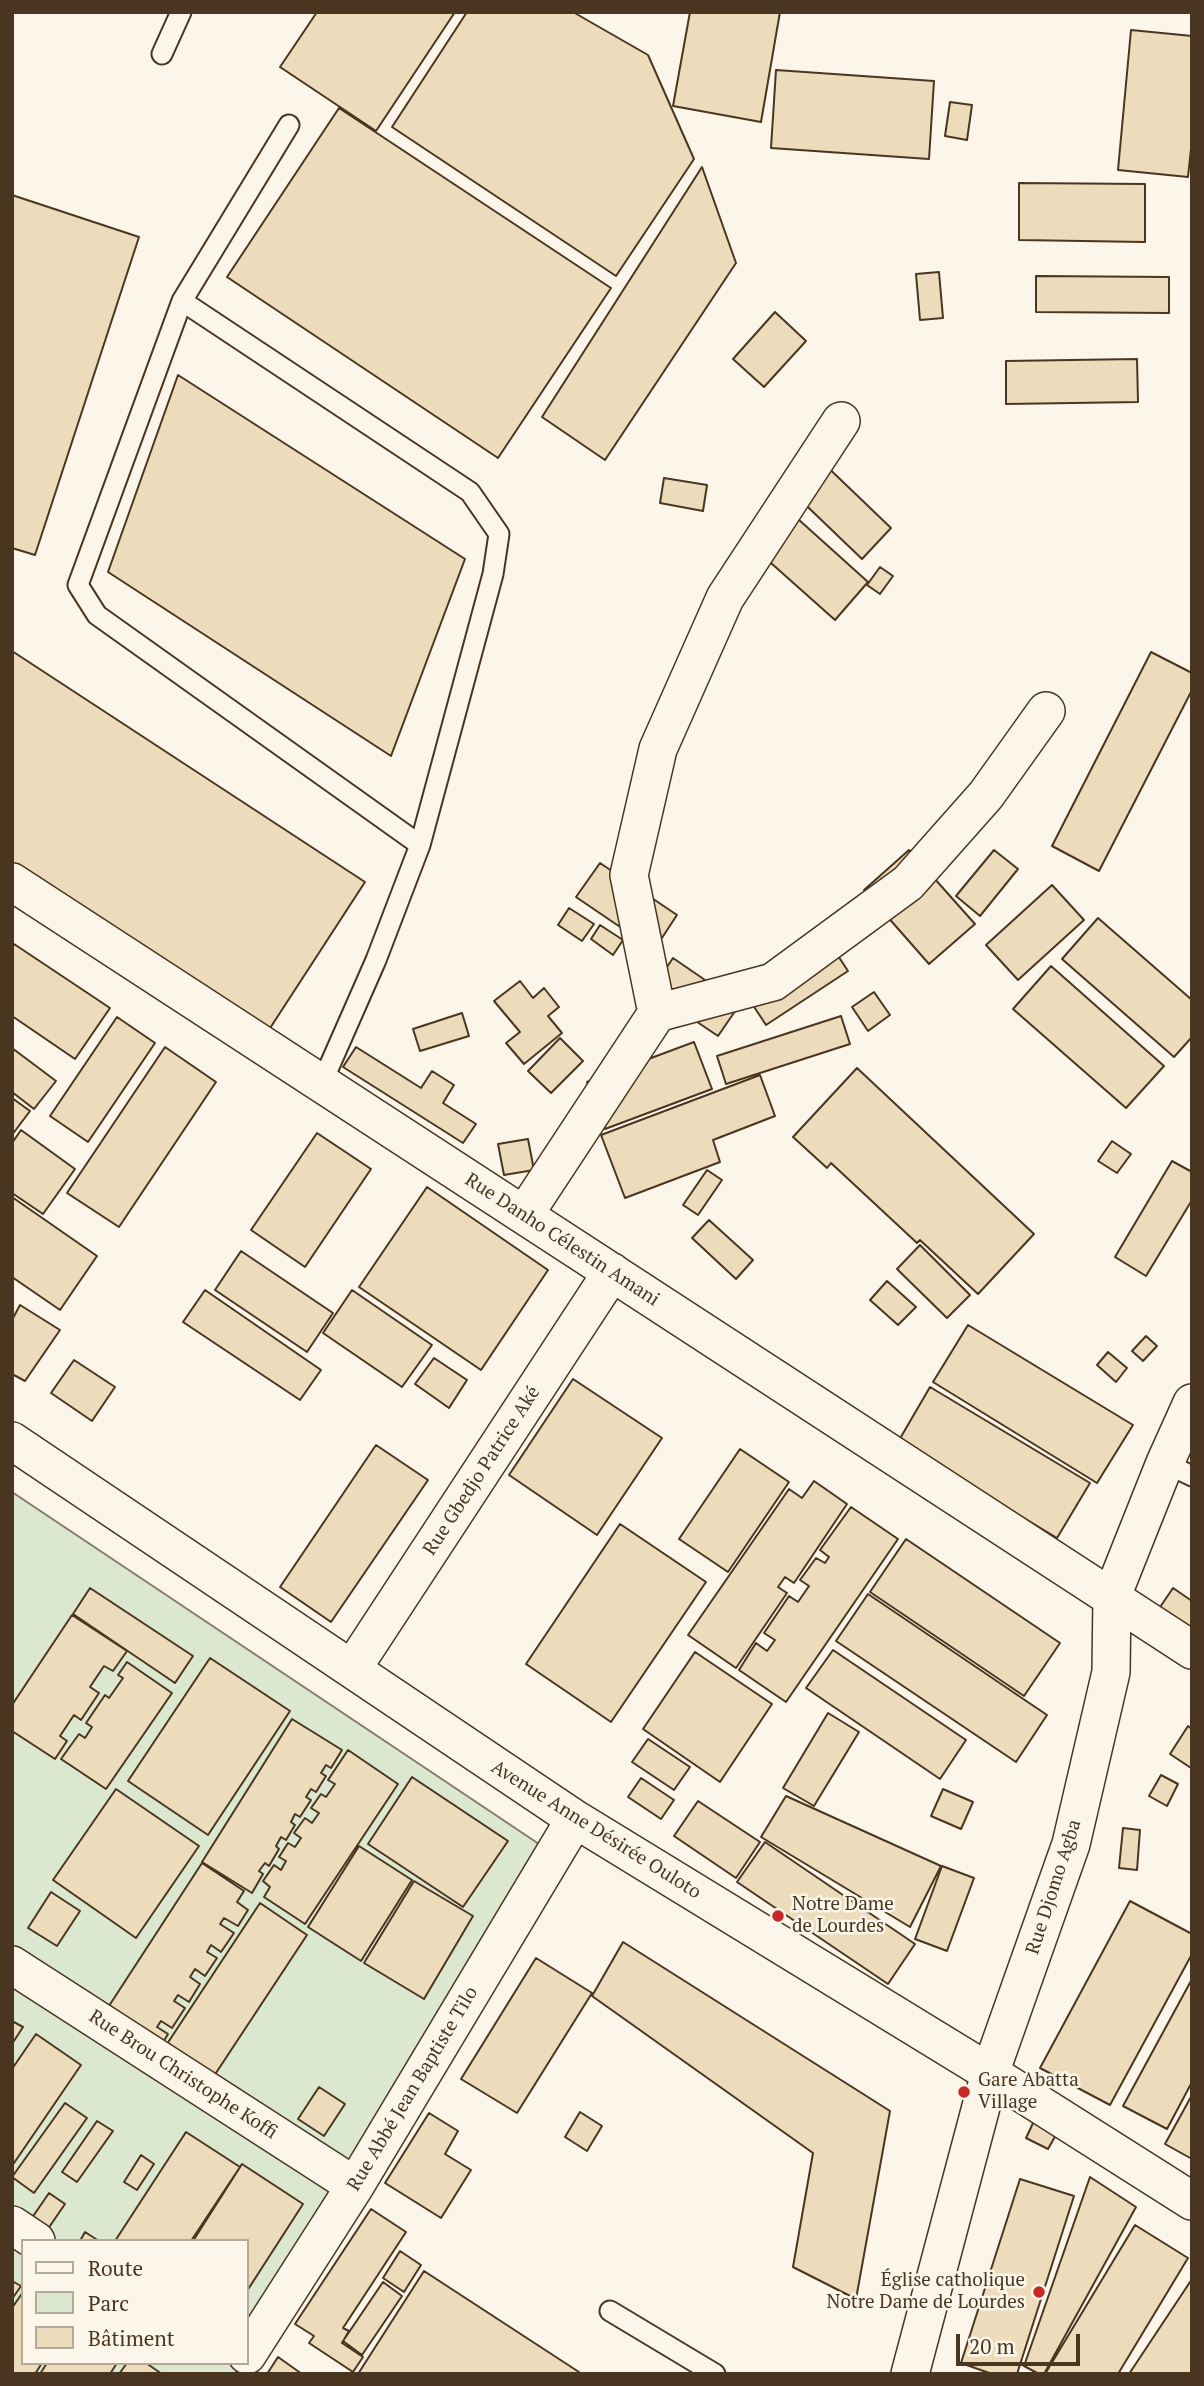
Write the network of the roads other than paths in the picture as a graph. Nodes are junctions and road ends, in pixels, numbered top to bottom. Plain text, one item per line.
1 (181, 12) edge
2 (162, 54) dead end
3 (289, 125) dead end
4 (182, 302) junction
5 (841, 421) dead end
6 (1046, 711) dead end
7 (421, 845) junction
8 (12, 882) edge
9 (657, 1013) junction
10 (321, 1085) junction
11 (524, 1215) junction
12 (612, 1272) junction
13 (1192, 1403) edge
14 (12, 1441) edge
15 (1178, 1469) edge
16 (1112, 1597) junction
17 (1192, 1650) edge
18 (352, 1669) junction
19 (575, 1819) junction
20 (12, 1965) edge
21 (990, 2073) junction
22 (355, 2186) junction
23 (1192, 2201) edge
24 (12, 2225) edge
25 (33, 2239) edge
26 (610, 2311) dead end
27 (248, 2348) edge
28 (715, 2374) edge
29 (910, 2374) edge

1 - 2 lane
3 - 4 lane
4 - 7 lane
4 - 7 lane
5 - 9 street
6 - 9 street
7 - 10 lane
8 - 10 street, Rue Danho Célestin Amani
9 - 11 street
10 - 11 street, Rue Danho Célestin Amani
11 - 12 street, Rue Danho Célestin Amani
12 - 16 street, Rue Danho Célestin Amani
12 - 18 street, Rue Gbedjo Patrice Aké
13 - 15 street, Rue Djomo Agba
14 - 18 street, Avenue Anne Désirée Ouloto
15 - 16 street, Rue Djomo Agba
16 - 17 street, Rue Danho Célestin Amani
16 - 21 street, Rue Djomo Agba
18 - 19 street, Avenue Anne Désirée Ouloto
19 - 21 street, Avenue Anne Désirée Ouloto
19 - 22 street, Rue Abbé Jean Baptiste Tilo
20 - 22 street, Rue Brou Christophe Koffi
21 - 23 street, Avenue Anne Désirée Ouloto
21 - 29 street, Rue Djomo Agba
22 - 27 street, Rue Abbé Jean Baptiste Tilo
24 - 25 street
26 - 28 lane

